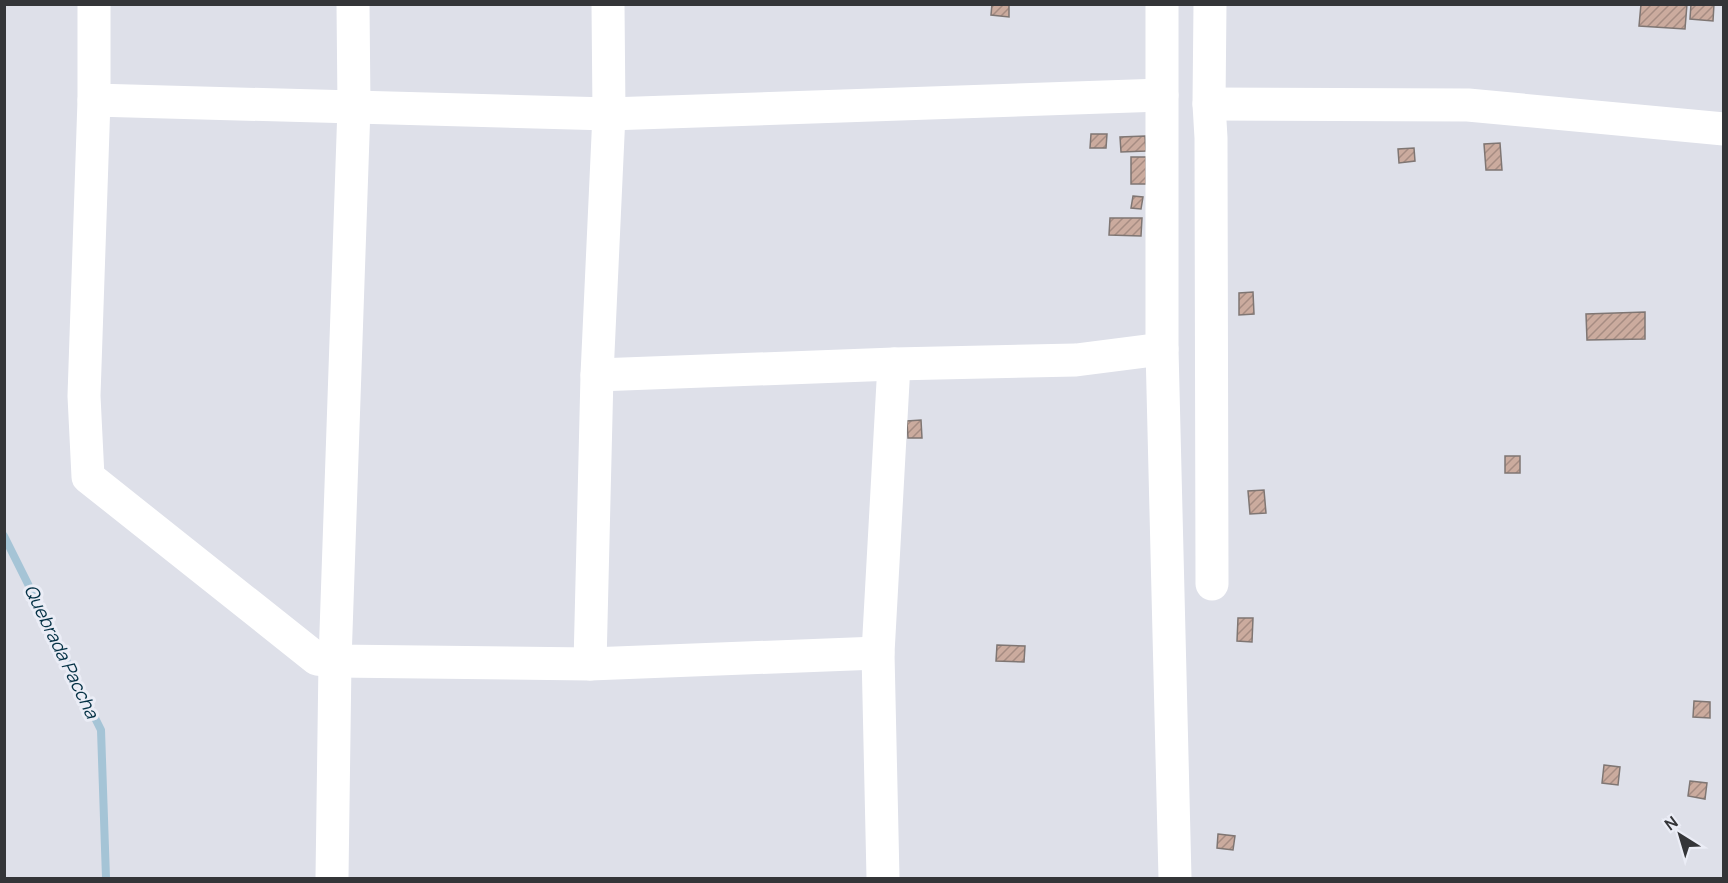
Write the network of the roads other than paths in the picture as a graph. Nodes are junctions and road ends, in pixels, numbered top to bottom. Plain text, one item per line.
1 (94, 4) edge
2 (353, 4) edge
3 (608, 4) edge
4 (1162, 4) edge
5 (1210, 4) edge
6 (1162, 95) junction
7 (94, 100) junction
8 (1209, 104) junction
9 (354, 107) junction
10 (609, 114) junction
11 (1724, 129) edge
12 (1162, 349) junction
13 (894, 364) junction
14 (597, 375) junction
15 (1212, 584) dead end
16 (878, 653) junction
17 (335, 661) junction
18 (590, 664) junction
19 (332, 879) edge
20 (883, 879) edge
21 (1175, 879) edge

1 - 7 street
2 - 9 street
3 - 10 street
4 - 6 street
5 - 8 street
6 - 10 street
6 - 12 street
7 - 9 street
7 - 17 street
8 - 11 street
8 - 15 street
9 - 10 street
9 - 17 street
10 - 14 street
12 - 13 street
12 - 21 street
13 - 14 street
13 - 16 street
14 - 18 street
16 - 18 street
16 - 20 street
17 - 18 street
17 - 19 street

